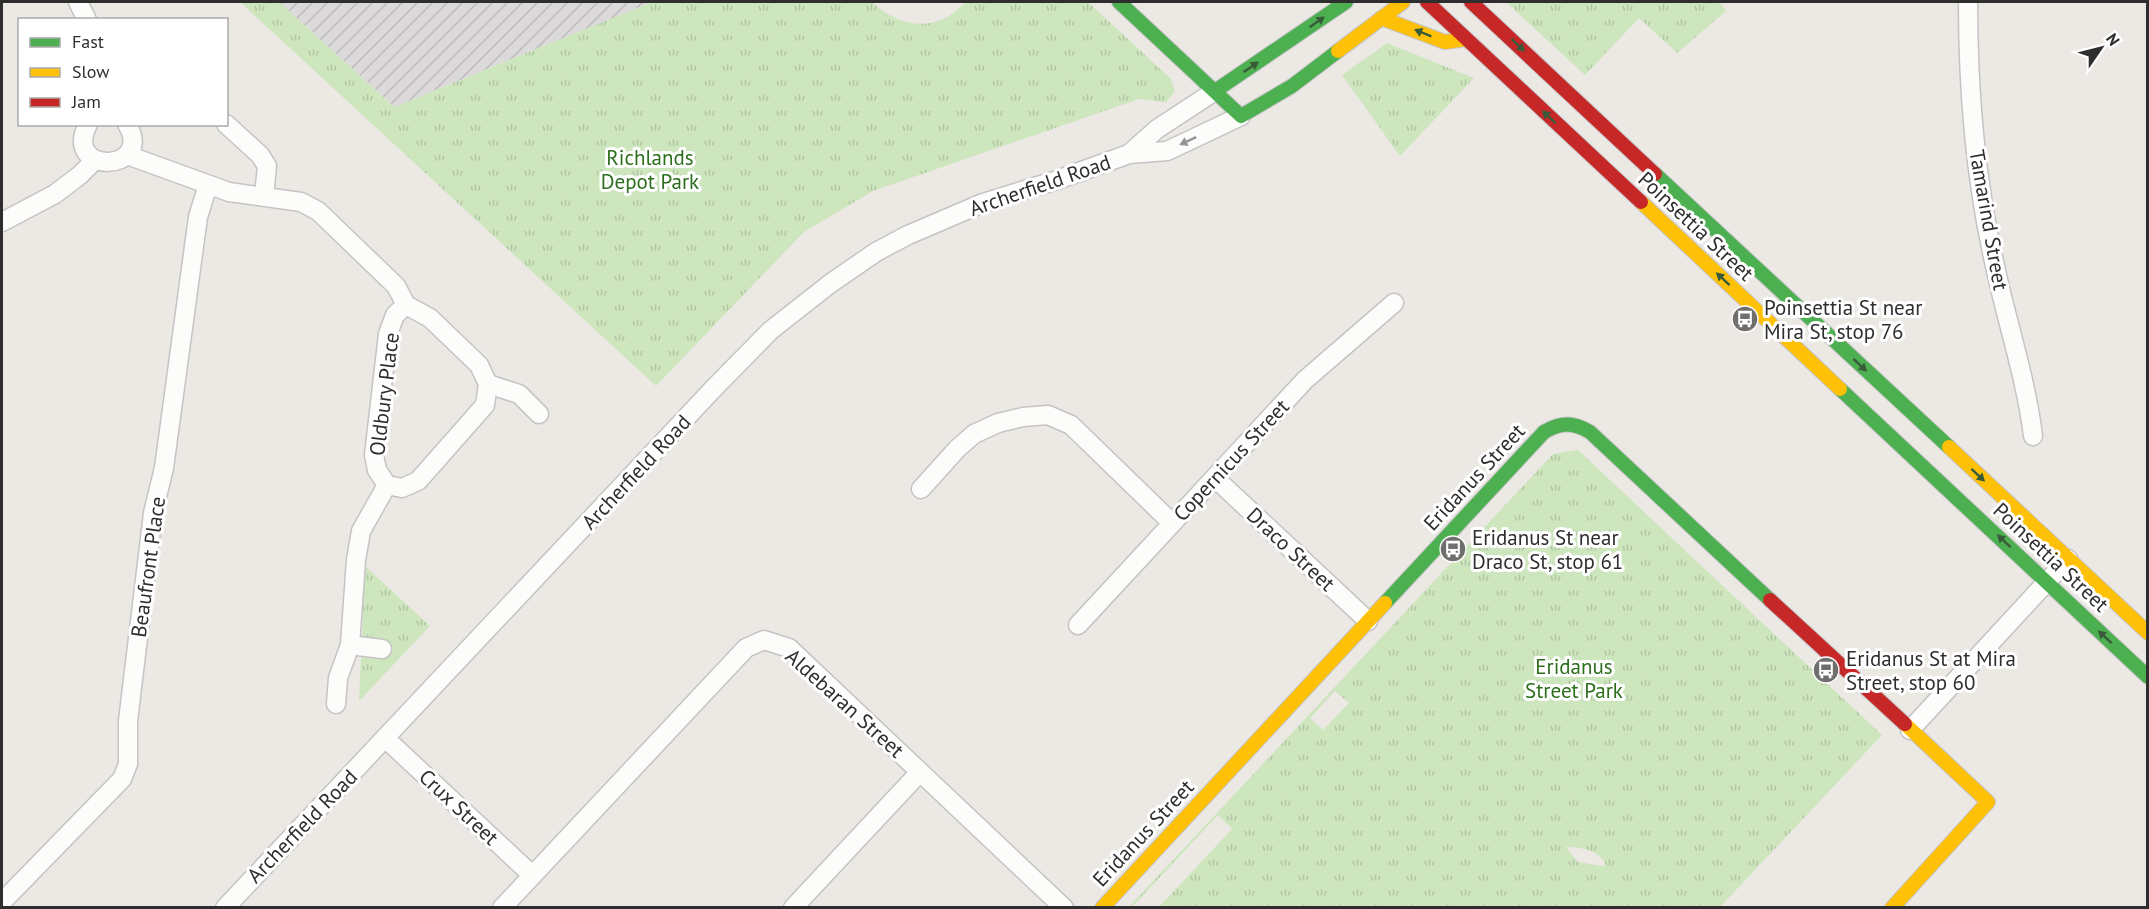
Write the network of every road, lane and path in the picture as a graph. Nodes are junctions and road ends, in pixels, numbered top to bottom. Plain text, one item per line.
1 (78, 2) edge
2 (1119, 2) edge
3 (1346, 2) edge
4 (1402, 2) edge
5 (1427, 2) edge
6 (1968, 2) edge
7 (1474, 3) edge
8 (86, 18) edge
9 (1381, 18) junction
10 (1466, 39) junction
11 (1215, 91) junction
12 (1241, 116) junction
13 (87, 126) edge
14 (128, 126) edge
15 (228, 126) edge
16 (1129, 154) junction
17 (127, 155) junction
18 (95, 160) junction
19 (208, 185) junction
20 (264, 196) junction
21 (2, 222) edge
22 (1394, 303) dead end
23 (406, 305) junction
24 (488, 384) junction
25 (539, 414) dead end
26 (2033, 436) dead end
27 (1215, 478) junction
28 (387, 484) junction
29 (921, 489) dead end
30 (1173, 523) junction
31 (2068, 559) junction
32 (2046, 582) junction
33 (1368, 621) junction
34 (1078, 626) dead end
35 (2148, 633) edge
36 (350, 645) junction
37 (382, 649) dead end
38 (2148, 677) edge
39 (336, 704) dead end
40 (1910, 730) junction
41 (385, 738) junction
42 (920, 771) junction
43 (532, 875) junction
44 (2, 902) edge
45 (225, 908) edge
46 (502, 908) edge
47 (793, 908) edge
48 (1064, 908) edge
49 (1102, 908) edge
50 (1892, 908) edge

1 - 8 street
2 - 11 main road
11 -> 3 main road, Archerfield Road
4 - 9 main road, Archerfield Road
5 - 10 main road, Poinsettia Street
6 - 26 street, Tamarind Street
7 -> 31 main road, Poinsettia Street
10 -> 9 main road
9 - 12 main road, Archerfield Road
32 -> 10 main road, Poinsettia Street
11 - 12 main road
11 - 16 street, Archerfield Road
12 -> 16 street, Archerfield Road
13 - 18 street
14 - 17 street
15 - 20 street
16 - 41 street, Archerfield Road
17 - 18 street
17 - 19 street, Oldbury Place
18 - 21 street
19 - 20 street, Oldbury Place
19 - 44 street, Beaufront Place
20 - 23 street, Oldbury Place
22 - 27 street, Copernicus Street
23 - 24 street, Oldbury Place
23 - 28 street, Oldbury Place
24 - 25 street
24 - 28 street, Oldbury Place
27 - 30 street, Copernicus Street
27 - 33 street, Draco Street
28 - 36 street, Oldbury Place
29 - 30 street
30 - 34 street, Copernicus Street
31 - 32 street
31 - 35 main road, Poinsettia Street
38 -> 32 main road, Poinsettia Street
32 - 40 street
33 - 40 main road, Eridanus Street
33 - 49 main road, Eridanus Street
36 - 37 street
36 - 39 street, Oldbury Place
40 - 50 main road, Eridanus Street
41 - 43 street, Crux Street
41 - 45 street, Archerfield Road
42 - 43 street, Aldebaran Street
42 - 47 street
42 - 48 street, Aldebaran Street
43 - 46 street, Aldebaran Street

